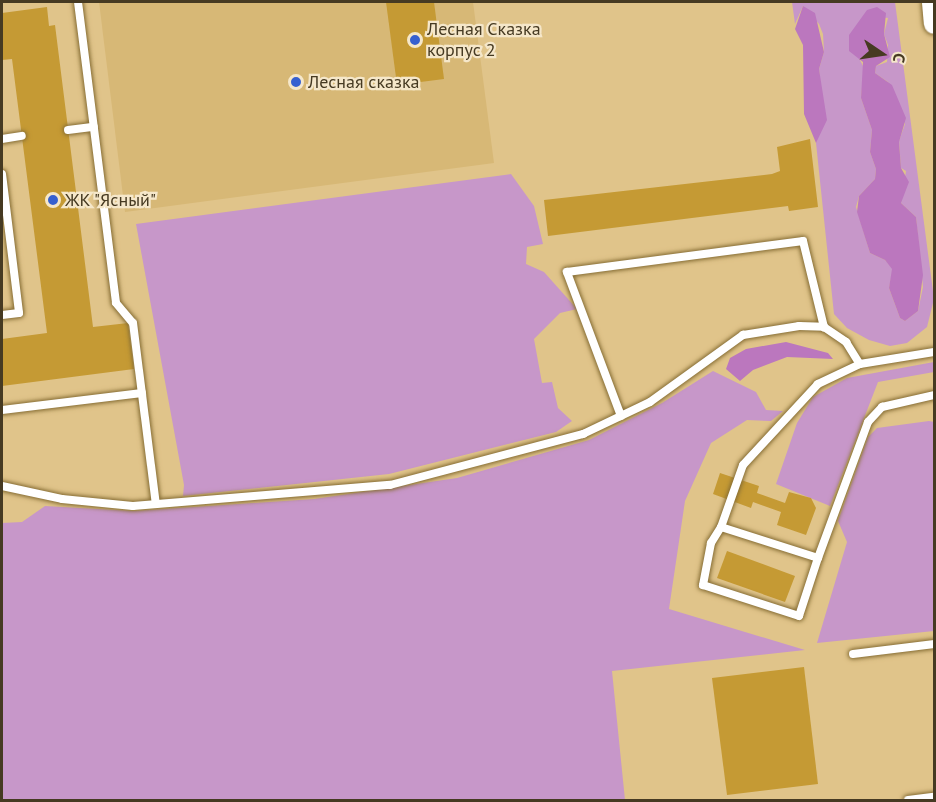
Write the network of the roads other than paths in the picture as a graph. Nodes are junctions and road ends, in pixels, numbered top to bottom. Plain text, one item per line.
1 (78, 2) edge
2 (932, 2) edge
3 (934, 23) edge
4 (94, 127) junction
5 (68, 130) dead end
6 (22, 136) dead end
7 (2, 139) edge
8 (2, 174) edge
9 (2, 315) edge
10 (824, 327) junction
11 (934, 352) edge
12 (860, 364) junction
13 (142, 393) junction
14 (934, 395) edge
15 (2, 411) edge
16 (621, 416) junction
17 (2, 486) edge
18 (156, 504) junction
19 (721, 527) junction
20 (818, 558) junction
21 (934, 644) edge
22 (853, 654) dead end
23 (934, 797) edge
24 (908, 801) edge

1 - 4 lane
2 - 3 main road
4 - 5 lane
4 - 13 lane
6 - 7 lane
8 - 9 lane
10 - 12 lane
10 - 16 lane
10 - 16 lane
11 - 12 lane
12 - 19 lane
13 - 15 lane
13 - 18 lane
14 - 20 lane
16 - 18 lane
17 - 18 lane
19 - 20 lane
19 - 20 lane
21 - 22 lane
23 - 24 lane

